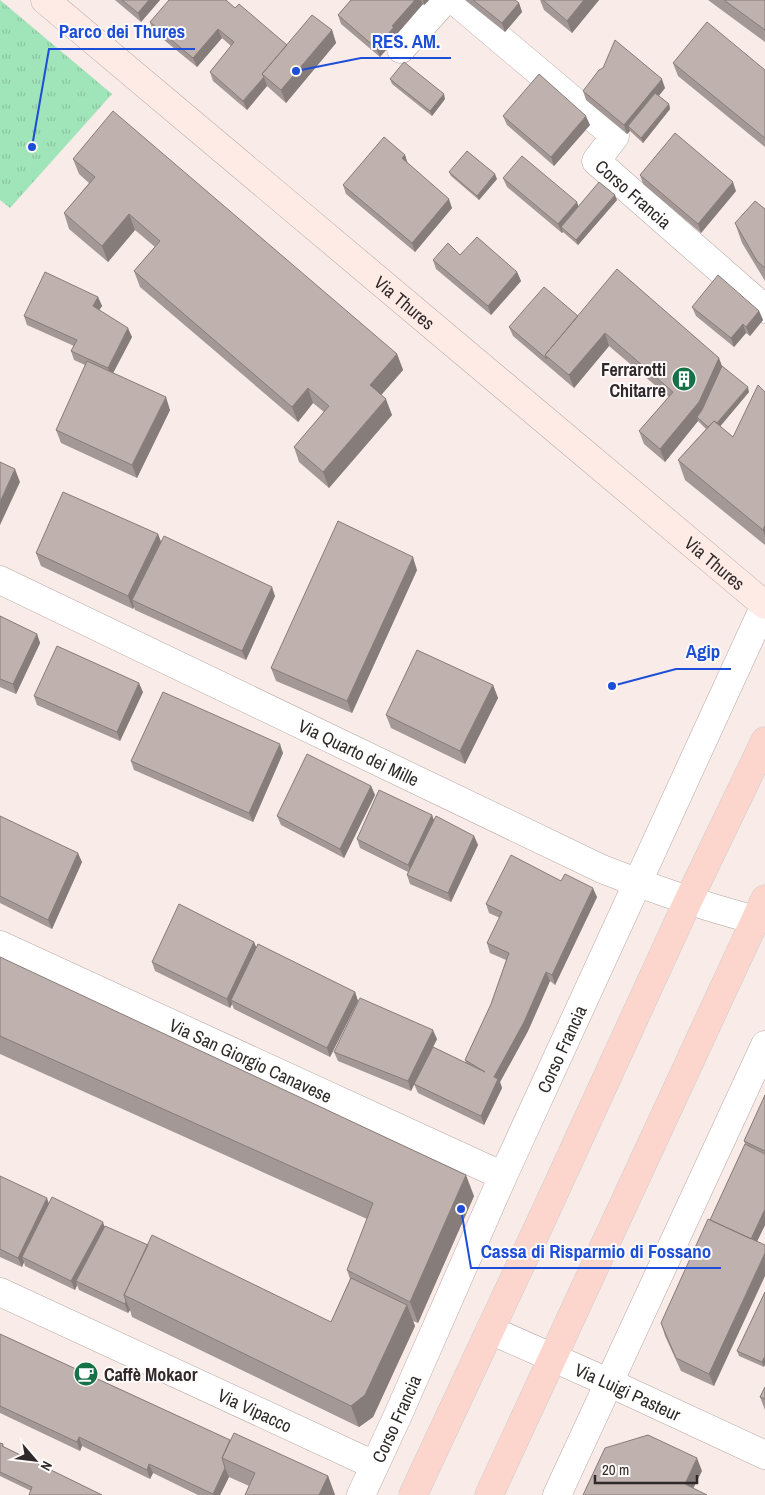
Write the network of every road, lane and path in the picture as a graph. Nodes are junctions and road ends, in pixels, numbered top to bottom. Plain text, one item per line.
1 (45, 0) edge
2 (445, 0) edge
3 (454, 0) edge
4 (401, 49) dead end
5 (765, 309) edge
6 (0, 580) edge
7 (765, 605) edge
8 (765, 741) edge
9 (637, 883) junction
10 (688, 901) junction
11 (762, 913) edge
12 (0, 945) edge
13 (765, 1045) edge
14 (503, 1176) junction
15 (0, 1292) edge
16 (490, 1330) junction
17 (553, 1359) junction
18 (610, 1383) junction
19 (765, 1455) edge
20 (374, 1465) junction
21 (361, 1495) edge
22 (413, 1495) edge
23 (489, 1495) edge
24 (557, 1495) edge

1 - 7 street, Via Thures
2 - 4 street
3 - 5 street, Corso Francia
6 - 9 street, Via Quarto dei Mille
7 - 9 street, Corso Francia
8 - 10 main road
9 - 10 street, Via Quarto dei Mille
9 - 14 street, Corso Francia
10 - 11 street, Via Quarto dei Mille
10 - 16 main road
11 - 17 main road
12 - 14 street, Via San Giorgio Canavese
13 - 18 street
14 - 20 street, Corso Francia
15 - 20 street, Via Vipacco
16 - 17 street, Via Luigi Pasteur
16 - 22 main road
17 - 18 street, Via Luigi Pasteur
17 - 23 main road
18 - 19 street, Via Luigi Pasteur
18 - 24 street
20 - 21 street, Corso Francia

